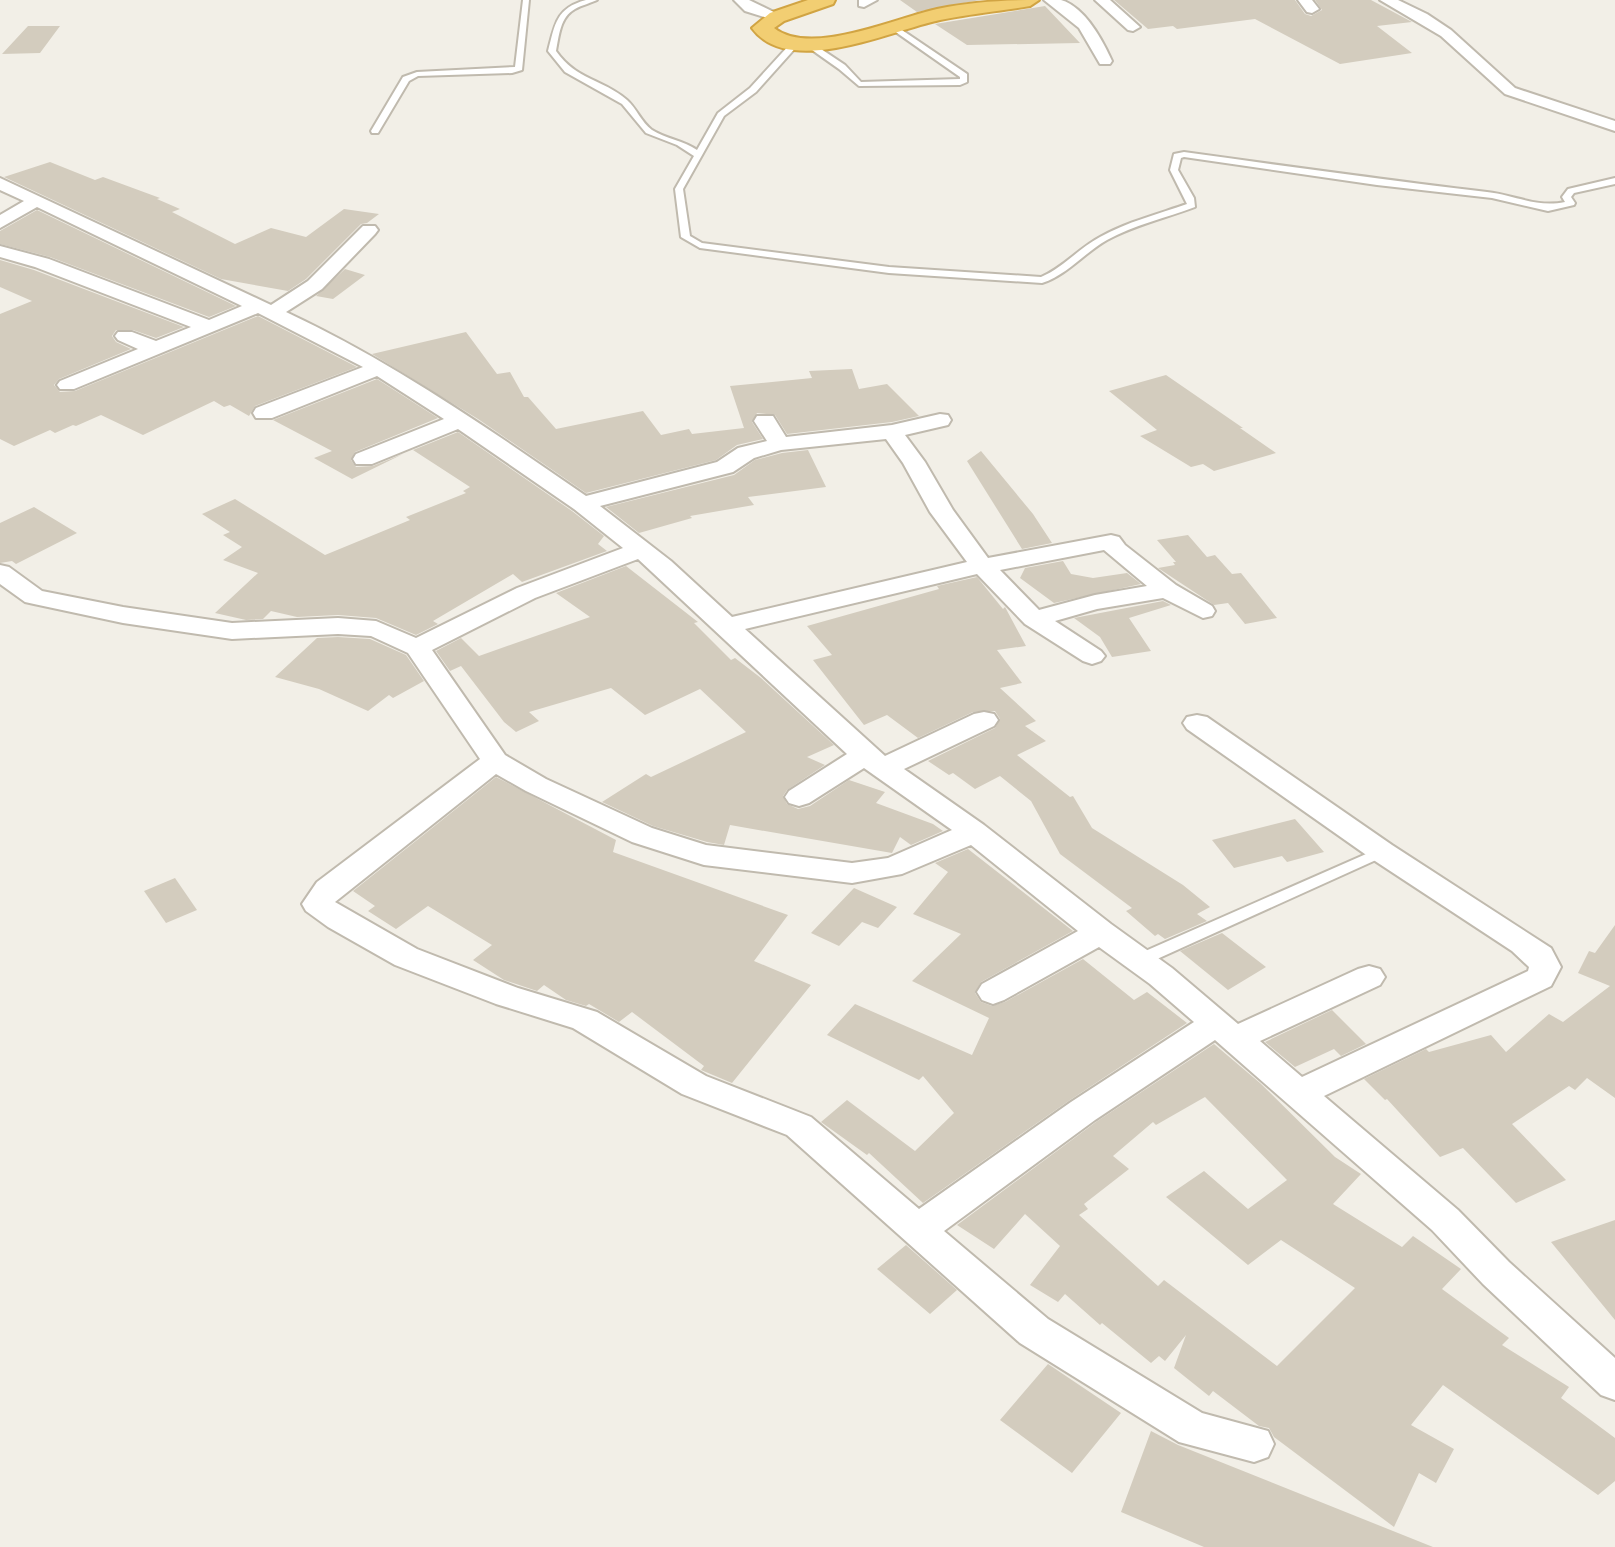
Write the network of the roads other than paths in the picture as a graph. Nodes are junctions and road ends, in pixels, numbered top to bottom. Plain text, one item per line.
1 (526, 0) edge
2 (594, 0) edge
3 (741, 0) edge
4 (826, 0) edge
5 (1030, 0) edge
6 (1051, 0) edge
7 (1102, 0) edge
8 (1387, 0) edge
9 (777, 17) junction
10 (893, 26) junction
11 (1133, 27) dead end
12 (802, 45) junction
13 (1105, 61) dead end
14 (1615, 126) edge
15 (375, 131) dead end
16 (698, 155) junction
17 (1615, 181) edge
18 (0, 183) edge
19 (37, 200) junction
20 (0, 223) edge
21 (369, 230) dead end
22 (0, 251) edge
23 (266, 309) junction
24 (209, 327) junction
25 (125, 336) dead end
26 (157, 349) junction
27 (379, 368) junction
28 (67, 386) dead end
29 (264, 413) dead end
30 (940, 420) dead end
31 (459, 421) junction
32 (765, 421) dead end
33 (892, 432) junction
34 (780, 444) junction
35 (364, 459) dead end
36 (582, 504) junction
37 (640, 550) junction
38 (982, 566) junction
39 (0, 572) edge
40 (1167, 590) junction
41 (1203, 611) dead end
42 (1034, 619) junction
43 (726, 626) junction
44 (417, 648) junction
45 (1092, 656) dead end
46 (984, 720) dead end
47 (1197, 723) dead end
48 (495, 761) junction
49 (874, 762) junction
50 (799, 797) dead end
51 (974, 831) junction
52 (1382, 852) junction
53 (1100, 932) junction
54 (1140, 960) junction
55 (1370, 977) dead end
56 (993, 992) dead end
57 (1226, 1031) junction
58 (1298, 1094) junction
59 (919, 1229) junction
60 (1615, 1383) edge
61 (1254, 1444) dead end

1 - 15 lane
2 - 16 lane
3 - 9 street
4 - 9 highway
5 - 10 highway
6 - 13 street
7 - 11 street
8 - 14 street
9 - 12 highway
10 - 12 highway
10 - 12 lane
12 - 16 lane
16 - 17 lane
18 - 19 street
19 - 20 street
19 - 23 street
21 - 23 street
22 - 24 street
23 - 24 street
23 - 27 street
24 - 26 street
25 - 26 street
26 - 28 street
27 - 29 street
27 - 31 street
30 - 33 street
31 - 35 street
31 - 36 street
32 - 34 street
33 - 34 street
33 - 38 street
34 - 36 street
36 - 37 street
37 - 43 street
37 - 44 street
38 - 40 street
38 - 42 street
38 - 43 street
39 - 44 street
40 - 41 street
40 - 42 street
42 - 45 street
43 - 49 street
44 - 48 street
46 - 49 street
47 - 52 street
48 - 51 street
48 - 59 street
49 - 50 street
49 - 51 street
51 - 53 street
52 - 54 lane
52 - 58 street
53 - 54 street
53 - 56 street
54 - 57 street
55 - 57 street
57 - 58 street
57 - 59 street
58 - 60 street
59 - 61 street

